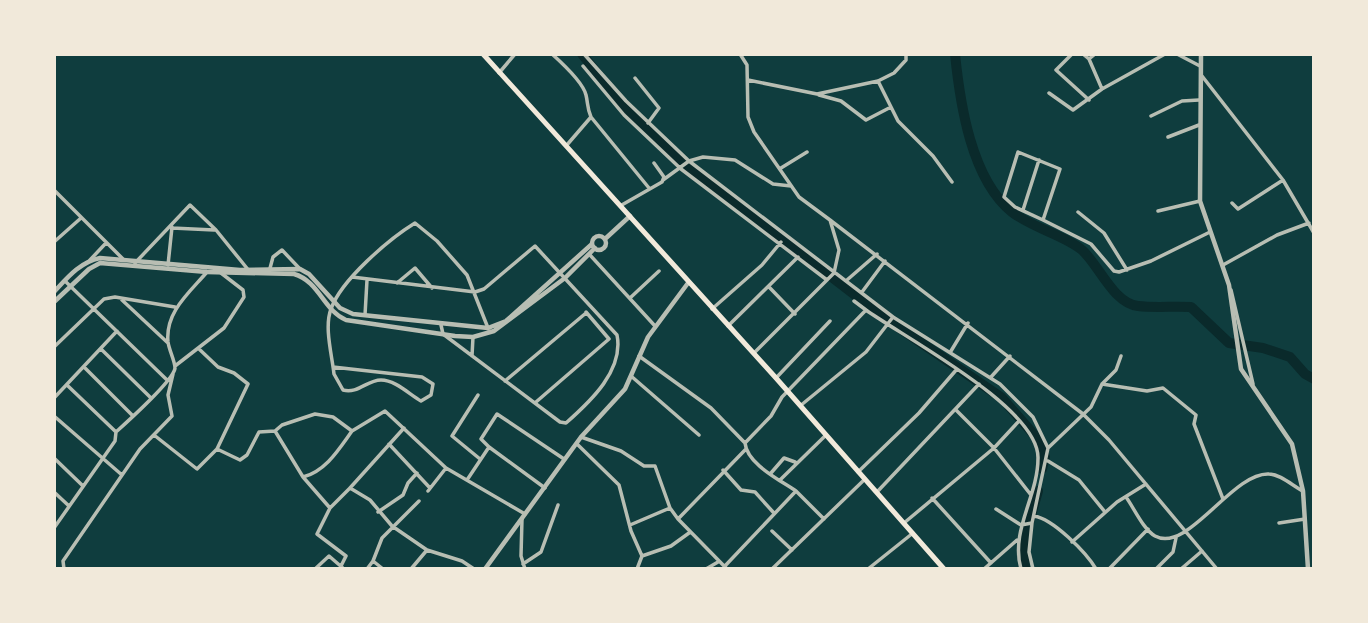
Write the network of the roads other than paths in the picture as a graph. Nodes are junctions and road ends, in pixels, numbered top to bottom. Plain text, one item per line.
1 (483, 54) edge
2 (515, 54) edge
3 (552, 54) edge
4 (584, 54) edge
5 (906, 54) edge
6 (1072, 54) edge
7 (1083, 54) edge
8 (1095, 54) edge
9 (1165, 54) edge
10 (1177, 54) edge
11 (1201, 54) edge
12 (743, 55) edge
13 (1089, 60) junction
14 (1200, 65) junction
15 (583, 66) dead end
16 (499, 73) junction
17 (1200, 73) junction
18 (635, 78) dead end
19 (748, 80) junction
20 (878, 81) junction
21 (1102, 89) junction
22 (1048, 93) dead end
23 (817, 94) junction
24 (1089, 100) junction
25 (1199, 100) junction
26 (891, 107) junction
27 (1151, 116) dead end
28 (591, 117) junction
29 (648, 123) junction
30 (1199, 125) junction
31 (1168, 137) dead end
32 (566, 146) junction
33 (807, 152) dead end
34 (1039, 160) junction
35 (688, 162) junction
36 (654, 163) dead end
37 (781, 168) junction
38 (682, 169) junction
39 (663, 180) junction
40 (1283, 180) junction
41 (951, 182) dead end
42 (790, 186) junction
43 (649, 188) junction
44 (54, 190) edge
45 (1200, 201) junction
46 (1232, 203) dead end
47 (620, 206) junction
48 (1023, 210) junction
49 (1158, 211) dead end
50 (1078, 212) dead end
51 (630, 216) junction
52 (81, 218) junction
53 (830, 220) junction
54 (1043, 220) junction
55 (173, 222) junction
56 (1309, 223) junction
57 (172, 228) junction
58 (216, 230) junction
59 (54, 232) edge
60 (1210, 232) junction
61 (1314, 233) edge
62 (59, 236) junction
63 (605, 239) junction
64 (54, 242) edge
65 (781, 242) junction
66 (106, 243) junction
67 (594, 246) junction
68 (877, 254) junction
69 (590, 255) junction
70 (798, 257) junction
71 (122, 259) junction
72 (90, 260) junction
73 (885, 261) junction
74 (134, 263) junction
75 (168, 265) junction
76 (1223, 265) junction
77 (300, 269) junction
78 (1127, 270) junction
79 (250, 271) junction
80 (269, 271) junction
81 (659, 271) dead end
82 (207, 272) junction
83 (220, 272) junction
84 (834, 272) junction
85 (563, 276) junction
86 (352, 277) junction
87 (828, 279) junction
88 (367, 280) junction
89 (847, 280) junction
90 (65, 281) junction
91 (397, 283) junction
92 (688, 283) junction
93 (70, 285) junction
94 (1229, 285) junction
95 (433, 288) junction
96 (770, 288) junction
97 (54, 292) edge
98 (475, 292) junction
99 (862, 292) junction
100 (630, 298) junction
101 (120, 299) junction
102 (854, 301) dead end
103 (54, 302) edge
104 (335, 303) junction
105 (93, 307) junction
106 (176, 307) junction
107 (592, 307) junction
108 (331, 309) junction
109 (712, 309) junction
110 (866, 310) junction
111 (586, 313) junction
112 (365, 315) junction
113 (795, 315) junction
114 (893, 317) junction
115 (830, 321) dead end
116 (968, 323) junction
117 (441, 325) junction
118 (655, 326) junction
119 (727, 326) junction
120 (888, 326) junction
121 (488, 328) junction
122 (117, 331) junction
123 (443, 334) junction
124 (473, 337) junction
125 (609, 339) junction
126 (168, 343) junction
127 (617, 344) junction
128 (54, 347) edge
129 (198, 348) junction
130 (101, 349) junction
131 (951, 351) junction
132 (754, 353) junction
133 (639, 356) junction
134 (1010, 356) junction
135 (1121, 356) dead end
136 (472, 357) junction
137 (84, 367) junction
138 (333, 367) junction
139 (174, 369) junction
140 (957, 369) junction
141 (631, 376) junction
142 (991, 377) junction
143 (776, 378) junction
144 (167, 380) junction
145 (505, 382) junction
146 (979, 384) junction
147 (1102, 384) junction
148 (68, 386) junction
149 (788, 393) junction
150 (478, 395) dead end
151 (54, 398) edge
152 (151, 398) junction
153 (1260, 398) junction
154 (536, 402) junction
155 (800, 406) junction
156 (955, 410) junction
157 (1083, 414) junction
158 (54, 416) edge
159 (133, 416) junction
160 (1019, 421) junction
161 (404, 428) junction
162 (273, 431) junction
163 (352, 431) junction
164 (116, 432) junction
165 (154, 435) junction
166 (699, 435) dead end
167 (826, 435) junction
168 (581, 437) junction
169 (745, 443) junction
170 (389, 444) junction
171 (577, 444) junction
172 (489, 447) junction
173 (993, 448) junction
174 (1048, 448) junction
175 (217, 449) junction
176 (746, 449) junction
177 (54, 458) edge
178 (480, 458) junction
179 (101, 459) junction
180 (565, 460) junction
181 (1048, 460) junction
182 (795, 463) junction
183 (446, 468) junction
184 (723, 470) junction
185 (858, 472) junction
186 (417, 473) junction
187 (771, 473) junction
188 (122, 475) junction
189 (303, 477) junction
190 (865, 479) junction
191 (467, 480) junction
192 (780, 480) junction
193 (1146, 484) junction
194 (83, 486) junction
195 (350, 488) junction
196 (545, 488) junction
197 (796, 491) junction
198 (1303, 491) junction
199 (54, 492) edge
200 (877, 492) junction
201 (1031, 495) junction
202 (1126, 497) junction
203 (932, 498) junction
204 (1223, 499) junction
205 (419, 501) dead end
206 (558, 505) dead end
207 (69, 506) junction
208 (670, 508) junction
209 (330, 509) junction
210 (996, 509) dead end
211 (378, 512) junction
212 (773, 512) junction
213 (1105, 512) junction
214 (1034, 516) junction
215 (524, 517) junction
216 (678, 519) junction
217 (824, 519) junction
218 (1305, 519) junction
219 (904, 523) junction
220 (1032, 523) junction
221 (1279, 523) dead end
222 (630, 525) junction
223 (1022, 525) junction
224 (392, 526) junction
225 (54, 528) edge
226 (1148, 529) junction
227 (772, 531) dead end
228 (1186, 531) junction
229 (689, 533) junction
230 (913, 533) junction
231 (1018, 538) junction
232 (1176, 538) junction
233 (1072, 542) junction
234 (427, 550) junction
235 (792, 550) junction
236 (1202, 551) junction
237 (642, 556) junction
238 (373, 561) junction
239 (54, 562) edge
240 (718, 562) junction
241 (991, 563) junction
242 (64, 565) edge
243 (524, 566) edge
244 (342, 567) edge
245 (726, 568) edge
246 (315, 569) edge
247 (367, 569) edge
248 (383, 569) edge
249 (411, 569) edge
250 (474, 569) edge
251 (485, 569) edge
252 (637, 569) edge
253 (706, 569) edge
254 (772, 569) edge
255 (868, 569) edge
256 (944, 569) edge
257 (984, 569) edge
258 (1021, 569) edge
259 (1033, 569) edge
260 (1096, 569) edge
261 (1109, 569) edge
262 (1156, 569) edge
263 (1181, 569) edge
264 (1217, 569) edge
265 (1308, 569) edge

1 - 16 highway
2 - 16 street
3 - 28 street
4 - 29 street
5 - 20 street
6 - 24 street
7 - 13 street
8 - 13 street
9 - 21 street
10 - 14 street
11 - 14 street
12 - 19 street
13 - 21 street
14 - 17 street
15 - 38 street
16 - 32 highway
17 - 25 street
17 - 40 street
18 - 29 street
19 - 23 street
19 - 37 street
20 - 23 street
20 - 26 street
21 - 24 street
22 - 24 street
23 - 26 street
25 - 27 street
25 - 30 street
26 - 41 street
28 - 32 street
28 - 43 street
29 - 35 street
30 - 31 street
30 - 45 street
32 - 47 highway
33 - 37 street
34 - 48 street
34 - 48 street
34 - 54 street
35 - 38 street
35 - 42 street
35 - 84 street
36 - 39 street
37 - 42 street
38 - 39 street
38 - 65 street
39 - 43 street
40 - 46 street
40 - 56 street
42 - 53 street
43 - 47 street
44 - 52 street
45 - 49 street
45 - 60 street
47 - 51 highway
48 - 54 street
50 - 78 street
51 - 63 street
51 - 92 highway
52 - 62 street
52 - 66 street
53 - 68 street
53 - 84 street
54 - 78 street
55 - 57 street
55 - 58 street
55 - 74 street
56 - 61 street
56 - 76 street
57 - 58 street
57 - 75 street
58 - 79 street
59 - 62 street
60 - 76 street
60 - 78 street
62 - 64 street
63 - 67 street
63 - 67 street
65 - 70 street
65 - 109 street
66 - 71 street
66 - 72 street
67 - 69 street
67 - 85 street
68 - 73 street
68 - 89 street
69 - 85 street
69 - 100 street
70 - 87 street
70 - 96 street
71 - 72 street
71 - 74 street
72 - 90 street
73 - 99 street
73 - 116 street
74 - 75 street
74 - 82 street
74 - 93 street
75 - 79 street
76 - 94 street
77 - 80 street
77 - 80 street
77 - 104 street
79 - 80 street
79 - 83 street
80 - 108 street
81 - 100 street
82 - 83 street
82 - 106 street
83 - 129 street
84 - 87 street
84 - 89 street
85 - 98 street
85 - 107 street
85 - 121 street
85 - 124 street
86 - 88 street
86 - 98 street
86 - 104 street
87 - 113 street
88 - 91 street
88 - 112 street
89 - 99 street
90 - 93 street
90 - 97 street
91 - 95 street
91 - 95 street
92 - 109 highway
92 - 118 street
93 - 103 street
93 - 105 street
94 - 153 street
94 - 153 street
95 - 98 street
96 - 113 street
96 - 119 street
98 - 121 street
99 - 114 street
100 - 118 street
101 - 105 street
101 - 106 street
101 - 126 street
102 - 110 street
104 - 108 street
104 - 112 street
105 - 122 street
105 - 128 street
106 - 126 street
107 - 111 street
107 - 127 street
108 - 123 street
108 - 138 street
109 - 119 highway
110 - 120 street
110 - 149 street
111 - 125 street
111 - 145 street
112 - 117 street
113 - 132 street
114 - 120 street
114 - 131 street
115 - 143 street
116 - 131 street
116 - 134 street
117 - 121 street
117 - 123 street
118 - 133 street
119 - 132 highway
120 - 140 street
120 - 155 street
122 - 130 street
122 - 144 street
123 - 124 street
123 - 136 street
124 - 136 street
125 - 127 street
125 - 154 street
126 - 139 street
127 - 154 street
129 - 139 street
129 - 175 street
130 - 137 street
130 - 152 street
131 - 142 street
132 - 143 highway
133 - 141 street
133 - 169 street
134 - 142 street
134 - 157 street
135 - 147 street
136 - 145 street
137 - 148 street
137 - 159 street
138 - 138 street
139 - 144 street
139 - 165 street
140 - 146 street
140 - 185 street
141 - 166 street
141 - 168 street
142 - 174 street
143 - 149 highway
144 - 152 street
145 - 154 street
146 - 156 street
146 - 160 street
147 - 157 street
147 - 204 street
148 - 151 street
148 - 164 street
149 - 155 highway
149 - 169 street
150 - 178 street
152 - 159 street
153 - 198 street
155 - 167 highway
156 - 173 street
156 - 200 street
157 - 174 street
157 - 193 street
158 - 179 street
159 - 164 street
160 - 173 street
160 - 201 street
161 - 163 street
161 - 170 street
161 - 183 street
162 - 163 street
162 - 175 street
162 - 189 street
163 - 189 street
164 - 179 street
165 - 175 street
165 - 188 street
167 - 182 street
167 - 185 highway
168 - 171 street
168 - 208 street
169 - 176 street
170 - 186 street
170 - 195 street
171 - 180 street
171 - 222 street
172 - 178 street
172 - 180 street
172 - 196 street
173 - 201 street
173 - 203 street
174 - 181 street
176 - 184 street
176 - 187 street
177 - 194 street
178 - 191 street
179 - 188 street
179 - 194 street
180 - 196 street
181 - 213 street
181 - 214 street
182 - 187 street
182 - 192 street
183 - 186 street
183 - 191 street
184 - 212 street
184 - 216 street
185 - 190 highway
186 - 211 street
187 - 192 street
188 - 242 street
189 - 209 street
190 - 200 highway
190 - 217 street
191 - 215 street
192 - 197 street
193 - 202 street
193 - 228 street
194 - 207 street
195 - 209 street
195 - 211 street
196 - 215 street
197 - 212 street
197 - 217 street
198 - 204 street
198 - 218 street
199 - 207 street
200 - 219 highway
201 - 223 street
202 - 213 street
202 - 226 street
203 - 219 street
203 - 241 street
204 - 228 street
205 - 224 street
206 - 243 street
207 - 225 street
208 - 216 street
208 - 222 street
209 - 244 street
210 - 223 street
211 - 224 street
212 - 245 street
213 - 233 street
214 - 220 street
214 - 233 street
215 - 243 street
215 - 251 street
216 - 229 street
217 - 235 street
218 - 221 street
218 - 265 street
219 - 230 highway
220 - 223 street
220 - 259 street
222 - 237 street
223 - 231 street
224 - 234 street
224 - 238 street
226 - 232 street
226 - 261 street
227 - 235 street
228 - 232 street
228 - 236 street
229 - 237 street
229 - 240 street
230 - 255 street
230 - 256 highway
231 - 241 street
231 - 258 street
232 - 262 street
233 - 260 street
234 - 249 street
234 - 250 street
235 - 254 street
236 - 263 street
236 - 264 street
237 - 252 street
238 - 247 street
238 - 248 street
239 - 242 street
240 - 245 street
240 - 253 street
241 - 257 street
244 - 246 street

